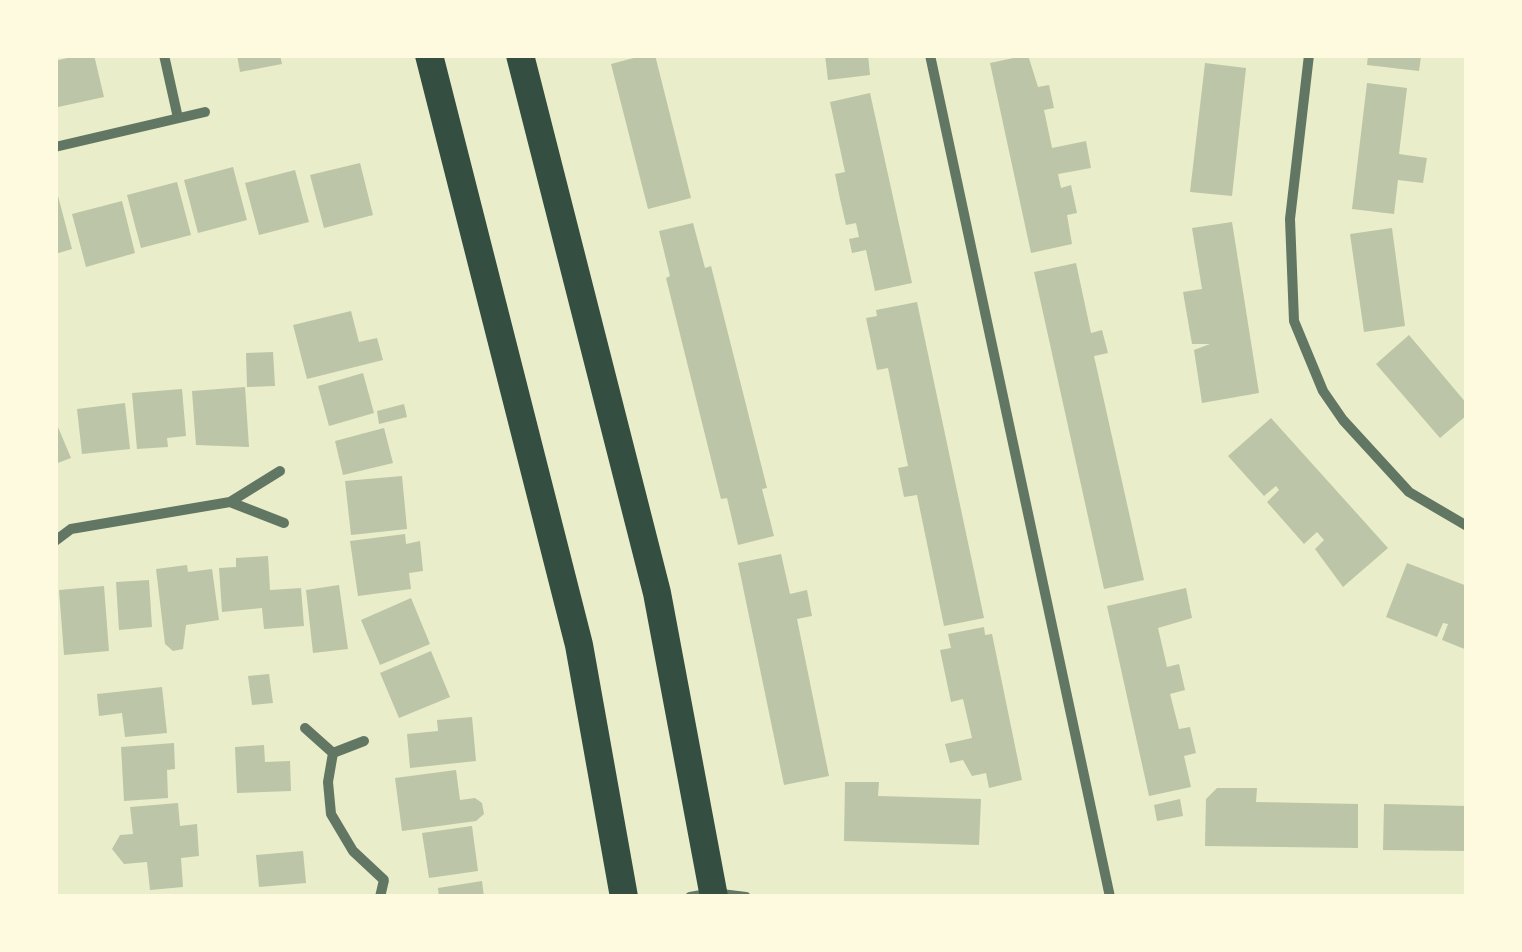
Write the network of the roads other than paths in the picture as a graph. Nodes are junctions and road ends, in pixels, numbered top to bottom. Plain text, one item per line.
1 (164, 55) edge
2 (429, 55) edge
3 (520, 55) edge
4 (930, 55) edge
5 (1309, 55) edge
6 (205, 112) dead end
7 (178, 118) junction
8 (55, 147) edge
9 (280, 472) dead end
10 (230, 502) junction
11 (284, 523) dead end
12 (1467, 526) edge
13 (55, 541) edge
14 (305, 728) dead end
15 (364, 742) dead end
16 (333, 753) junction
17 (706, 896) edge
18 (380, 897) edge
19 (624, 897) edge
20 (746, 897) edge
21 (1110, 897) edge

1 - 7 street
2 - 19 highway
3 - 17 highway
4 - 21 street
5 - 12 street
6 - 7 street
7 - 8 street
9 - 10 street
10 - 11 street
10 - 13 street
14 - 16 street
15 - 16 street
16 - 18 street
17 - 20 street

